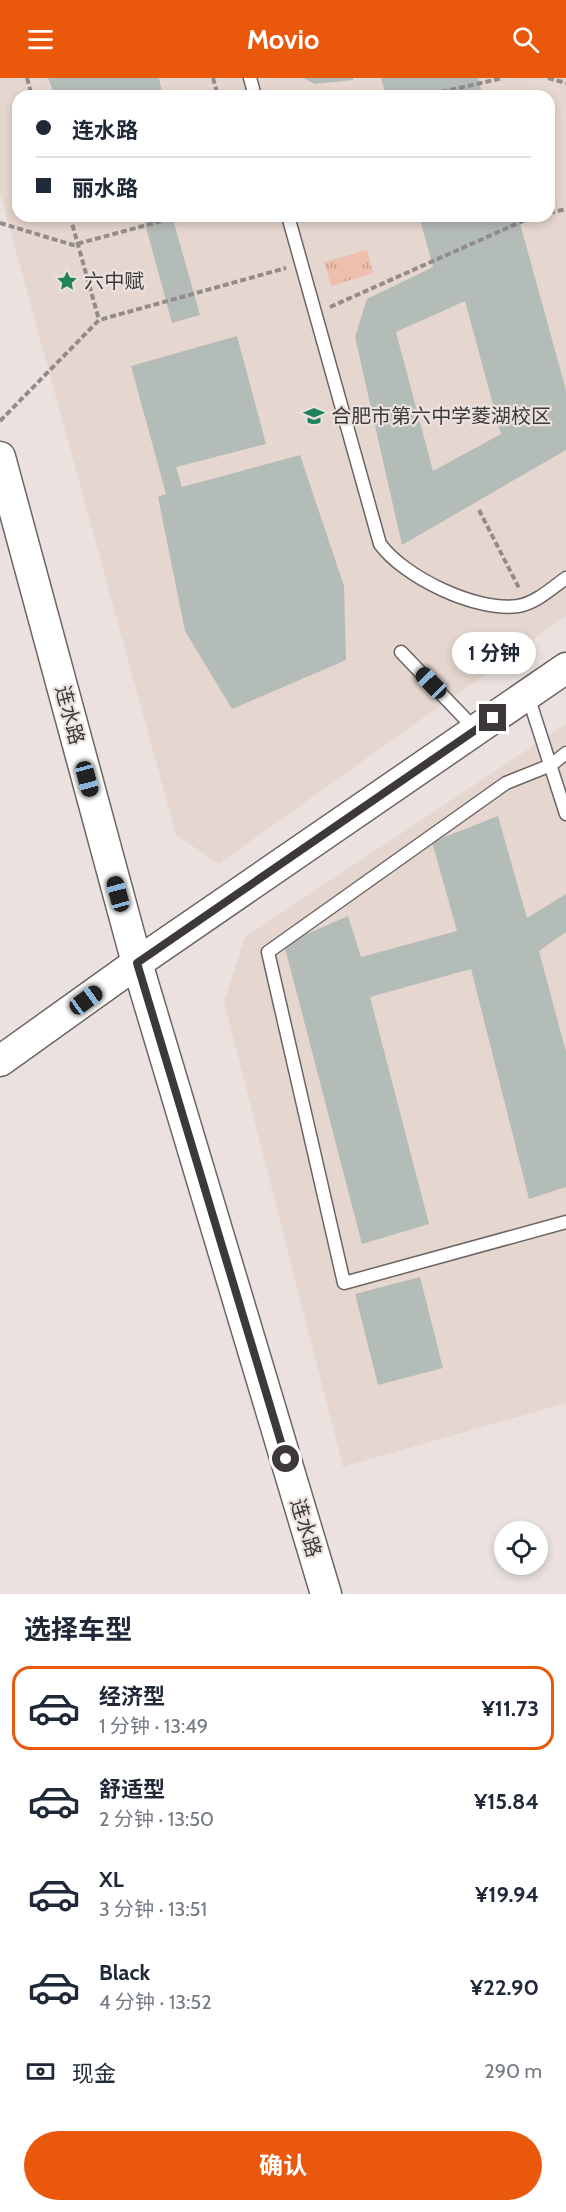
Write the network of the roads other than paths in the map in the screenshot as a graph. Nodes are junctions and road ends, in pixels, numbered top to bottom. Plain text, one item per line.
1 (290, 222) edge
2 (0, 457) edge
3 (566, 579) edge
4 (401, 652) dead end
5 (566, 668) edge
6 (528, 695) junction
7 (476, 730) junction
8 (566, 753) edge
9 (551, 765) junction
10 (566, 813) edge
11 (137, 963) junction
12 (0, 1061) edge
13 (566, 1222) edge
14 (326, 1594) edge

1 - 3 lane
2 - 11 street, 连水路
4 - 7 lane
5 - 6 street
6 - 7 street
6 - 9 lane
7 - 11 street
8 - 9 lane
9 - 10 lane
9 - 13 lane
11 - 12 street
11 - 14 street, 连水路

